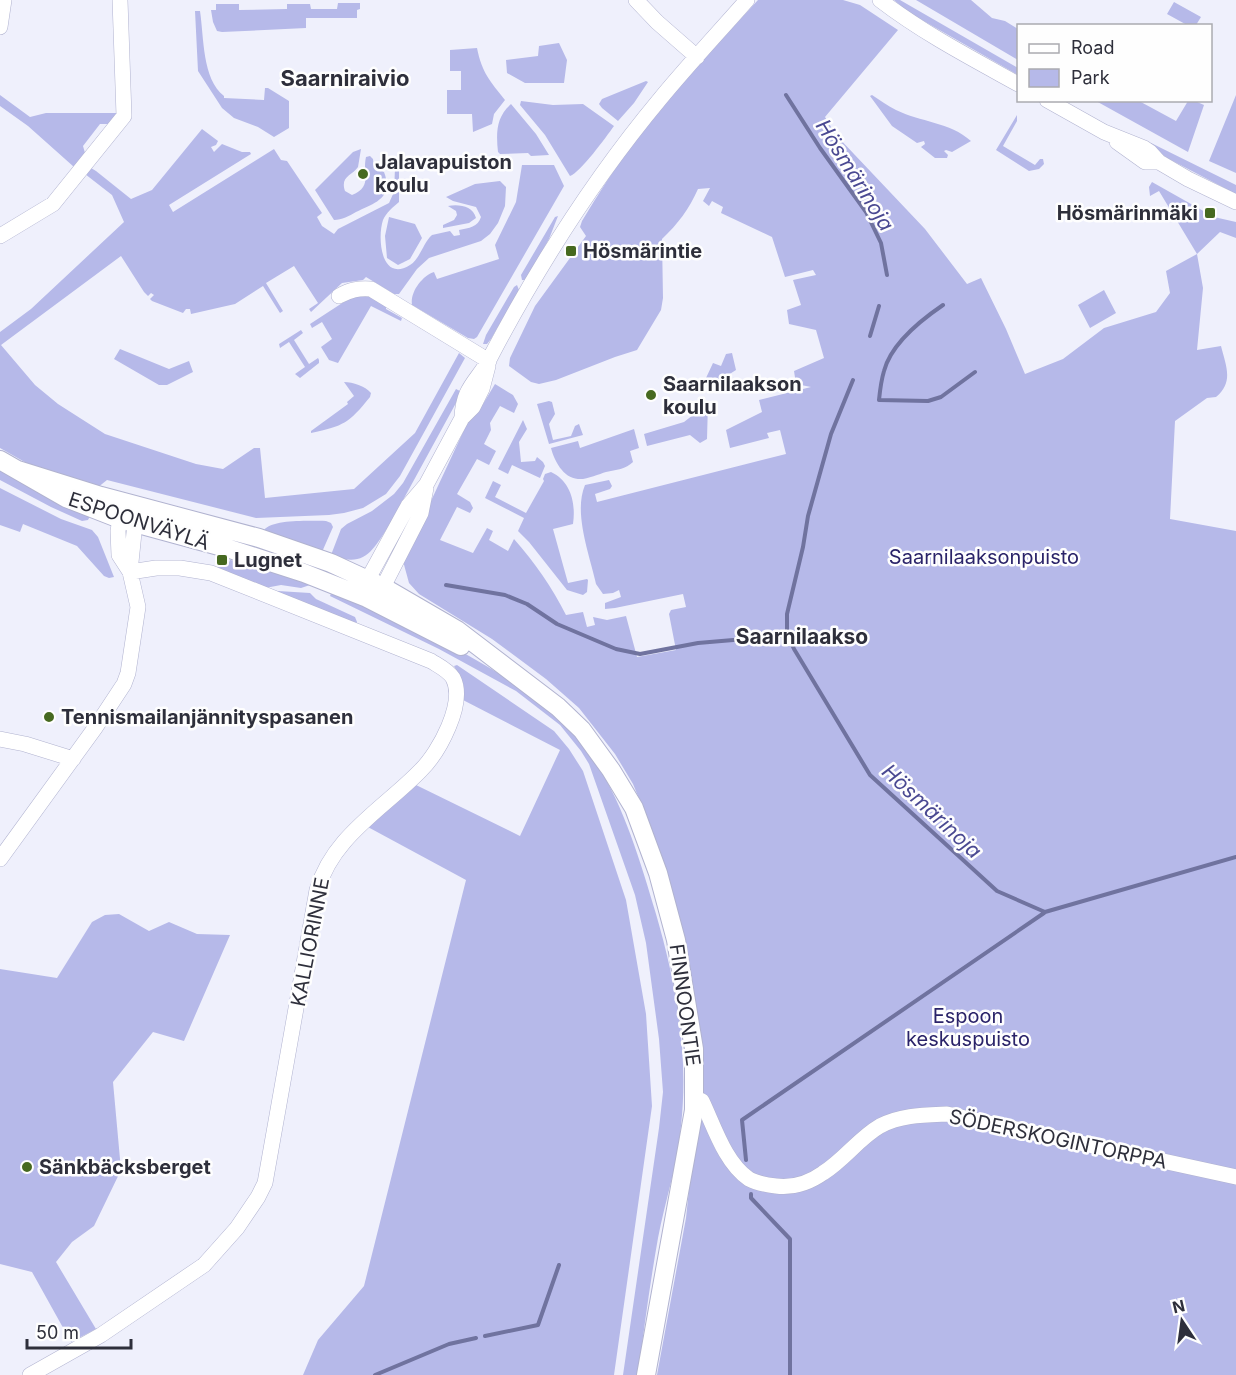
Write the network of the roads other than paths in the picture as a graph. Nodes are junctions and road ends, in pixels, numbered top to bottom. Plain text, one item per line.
1 (4, 0) edge
2 (120, 0) edge
3 (636, 0) edge
4 (747, 0) edge
5 (880, 0) edge
6 (0, 27) edge
7 (697, 57) junction
8 (1017, 83) edge
9 (1051, 102) edge
10 (1236, 202) edge
11 (0, 236) edge
12 (339, 296) dead end
13 (489, 361) junction
14 (0, 460) edge
15 (18, 470) junction
16 (131, 504) junction
17 (127, 521) junction
18 (130, 572) junction
19 (373, 588) junction
20 (0, 739) edge
21 (73, 759) junction
22 (0, 859) edge
23 (695, 1098) junction
24 (1236, 1177) edge
25 (30, 1375) edge
26 (646, 1375) edge

1 - 6 street
2 - 11 street
3 - 7 street
4 - 7 street
5 - 8 street
7 - 13 street
9 - 10 street
12 - 13 street
13 - 19 street
14 - 15 main road, ESPOONVÄYLÄ
15 - 16 main road, ESPOONVÄYLÄ
15 - 17 main road, ESPOONVÄYLÄ
16 - 17 street
16 - 19 main road, ESPOONVÄYLÄ
17 - 18 street
17 - 19 main road, ESPOONVÄYLÄ
18 - 21 street
18 - 25 street, KALLIORINNE
19 - 23 main road, FINNOONTIE
20 - 21 street
21 - 22 street
23 - 24 street, SÖDERSKOGINTORPPA
23 - 26 main road, FINNOONTIE

